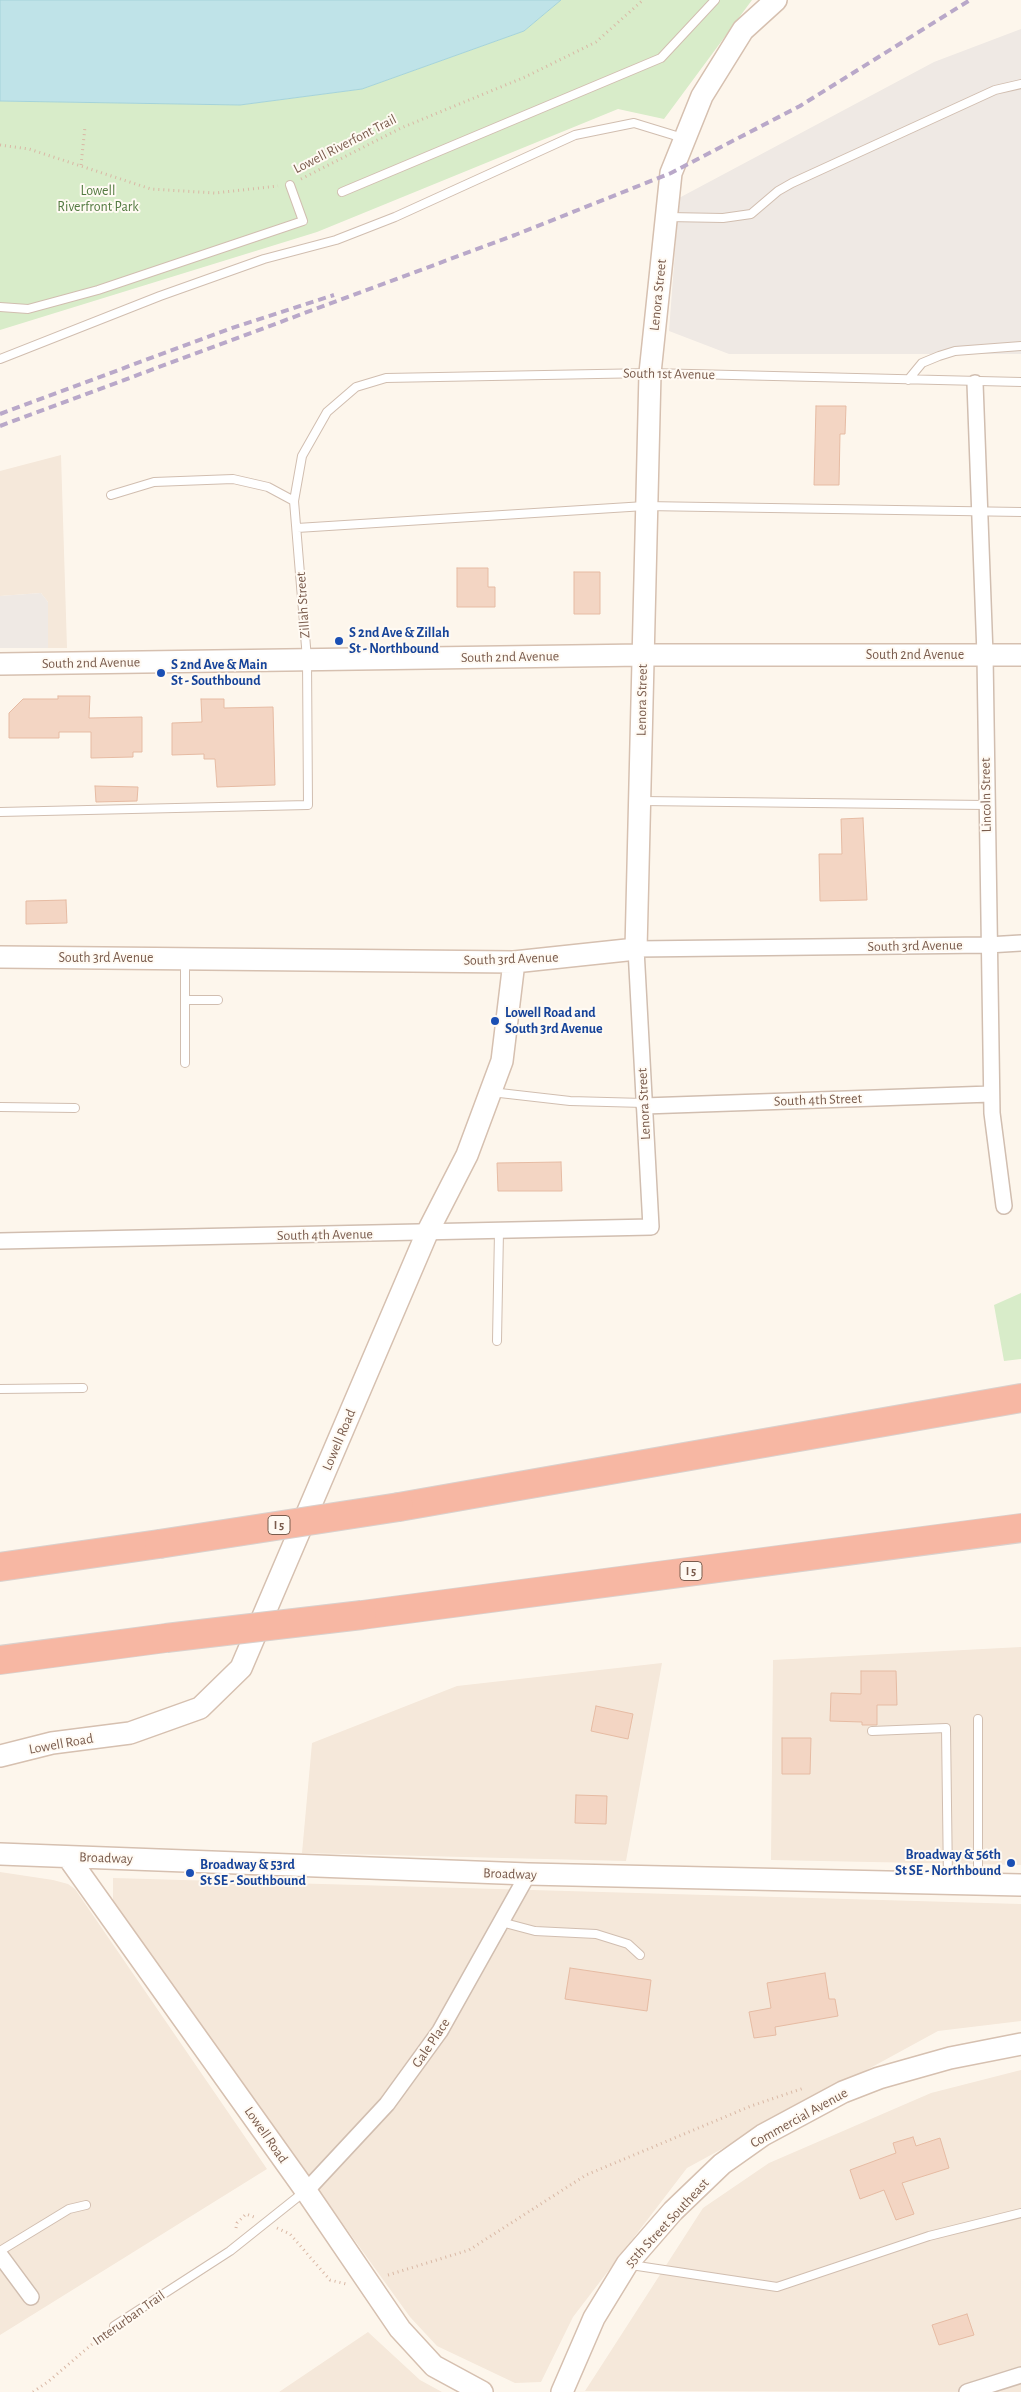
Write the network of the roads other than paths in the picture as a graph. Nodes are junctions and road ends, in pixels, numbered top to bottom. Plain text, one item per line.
1 (715, 0) edge
2 (776, 0) edge
3 (1021, 84) edge
4 (685, 138) junction
5 (290, 185) road end
6 (342, 192) dead end
7 (666, 217) junction
8 (0, 307) edge
9 (1021, 346) edge
10 (0, 359) edge
11 (650, 373) junction
12 (908, 380) junction
13 (975, 382) junction
14 (1021, 382) edge
15 (327, 412) joint
16 (112, 495) dead end
17 (294, 502) junction
18 (645, 506) junction
19 (979, 512) junction
20 (1021, 512) edge
21 (297, 528) junction
22 (643, 655) junction
23 (984, 655) junction
24 (1021, 655) edge
25 (307, 659) junction
26 (0, 664) edge
27 (640, 801) junction
28 (986, 805) junction
29 (0, 812) edge
30 (1021, 943) edge
31 (988, 945) junction
32 (636, 949) junction
33 (0, 957) edge
34 (185, 959) junction
35 (514, 962) junction
36 (185, 1000) junction
37 (218, 1000) dead end
38 (185, 1064) dead end
39 (491, 1092) junction
40 (991, 1094) junction
41 (644, 1104) junction
42 (0, 1107) edge
43 (75, 1108) dead end
44 (1004, 1206) dead end
45 (651, 1227) joint
46 (499, 1231) junction
47 (427, 1233) junction
48 (0, 1241) edge
49 (497, 1341) dead end
50 (83, 1388) dead end
51 (0, 1389) edge
52 (1021, 1398) edge
53 (1021, 1528) edge
54 (0, 1566) edge
55 (0, 1660) edge
56 (978, 1718) dead end
57 (872, 1731) dead end
58 (0, 1756) edge
59 (0, 1854) edge
60 (68, 1857) junction
61 (528, 1874) junction
62 (948, 1883) junction
63 (978, 1884) junction
64 (1021, 1884) edge
65 (501, 1922) junction
66 (640, 1955) dead end
67 (1021, 2044) edge
68 (722, 2164) joint
69 (306, 2191) junction
70 (86, 2205) dead end
71 (1021, 2213) edge
72 (0, 2253) edge
73 (627, 2264) junction
74 (31, 2297) dead end
75 (114, 2326) road end
76 (1020, 2376) edge
77 (482, 2392) edge
78 (562, 2392) edge
79 (967, 2392) edge

1 - 6 lane
2 - 4 street, Lenora Street
3 - 7 lane
4 - 7 street, Lenora Street
4 - 10 lane
5 - 8 lane
7 - 11 street, Lenora Street
9 - 12 lane
11 - 12 lane, South 1st Avenue
11 - 15 lane, South 1st Avenue
11 - 18 street, Lenora Street
12 - 13 lane, South 1st Avenue
13 - 14 lane, South 1st Avenue
13 - 19 street, Lincoln Street
15 - 17 lane, Zillah Street
16 - 17 lane
17 - 21 lane, Zillah Street
18 - 19 lane
18 - 21 lane
18 - 22 street, Lenora Street
19 - 20 lane
19 - 23 street, Lincoln Street
21 - 25 lane, Zillah Street
22 - 23 street, South 2nd Avenue
22 - 25 street, South 2nd Avenue
22 - 27 street, Lenora Street
23 - 24 street, South 2nd Avenue
23 - 28 street, Lincoln Street
25 - 26 street, South 2nd Avenue
25 - 29 lane, Zillah Street
27 - 28 lane
27 - 32 street, Lenora Street
28 - 31 street, Lincoln Street
30 - 31 street, South 3rd Avenue
31 - 32 street, South 3rd Avenue
31 - 40 street, Lincoln Street
32 - 35 street, South 3rd Avenue
32 - 41 street, Lenora Street
33 - 34 street, South 3rd Avenue
34 - 35 street, South 3rd Avenue
34 - 36 lane
35 - 39 street, Lowell Road
36 - 37 lane
36 - 38 lane
39 - 41 lane
39 - 47 street, Lowell Road
40 - 41 street, South 4th Street
40 - 44 street, Lincoln Street
41 - 45 street, Lenora Street
42 - 43 lane
45 - 46 street, South 4th Avenue
46 - 47 street, South 4th Avenue
46 - 49 lane
47 - 48 street, South 4th Avenue
47 - 58 street, Lowell Road
50 - 51 lane
52 - 54 highway, I 5, bridge
53 - 55 highway, I 5, bridge
56 - 63 lane
57 - 62 lane
59 - 60 street, Broadway
60 - 61 street, Broadway
60 - 69 street, Lowell Road
61 - 62 street, Broadway
61 - 65 street, Gale Place
62 - 63 street, Broadway
63 - 64 street, Broadway
65 - 66 lane
65 - 69 street, Gale Place
67 - 68 street, Commercial Avenue
68 - 73 street, 55th Street Southeast
69 - 75 lane, Interurban Trail
69 - 77 street, Lowell Road
70 - 72 lane
71 - 73 lane
72 - 74 street
73 - 78 street, 55th Street Southeast
76 - 79 street

